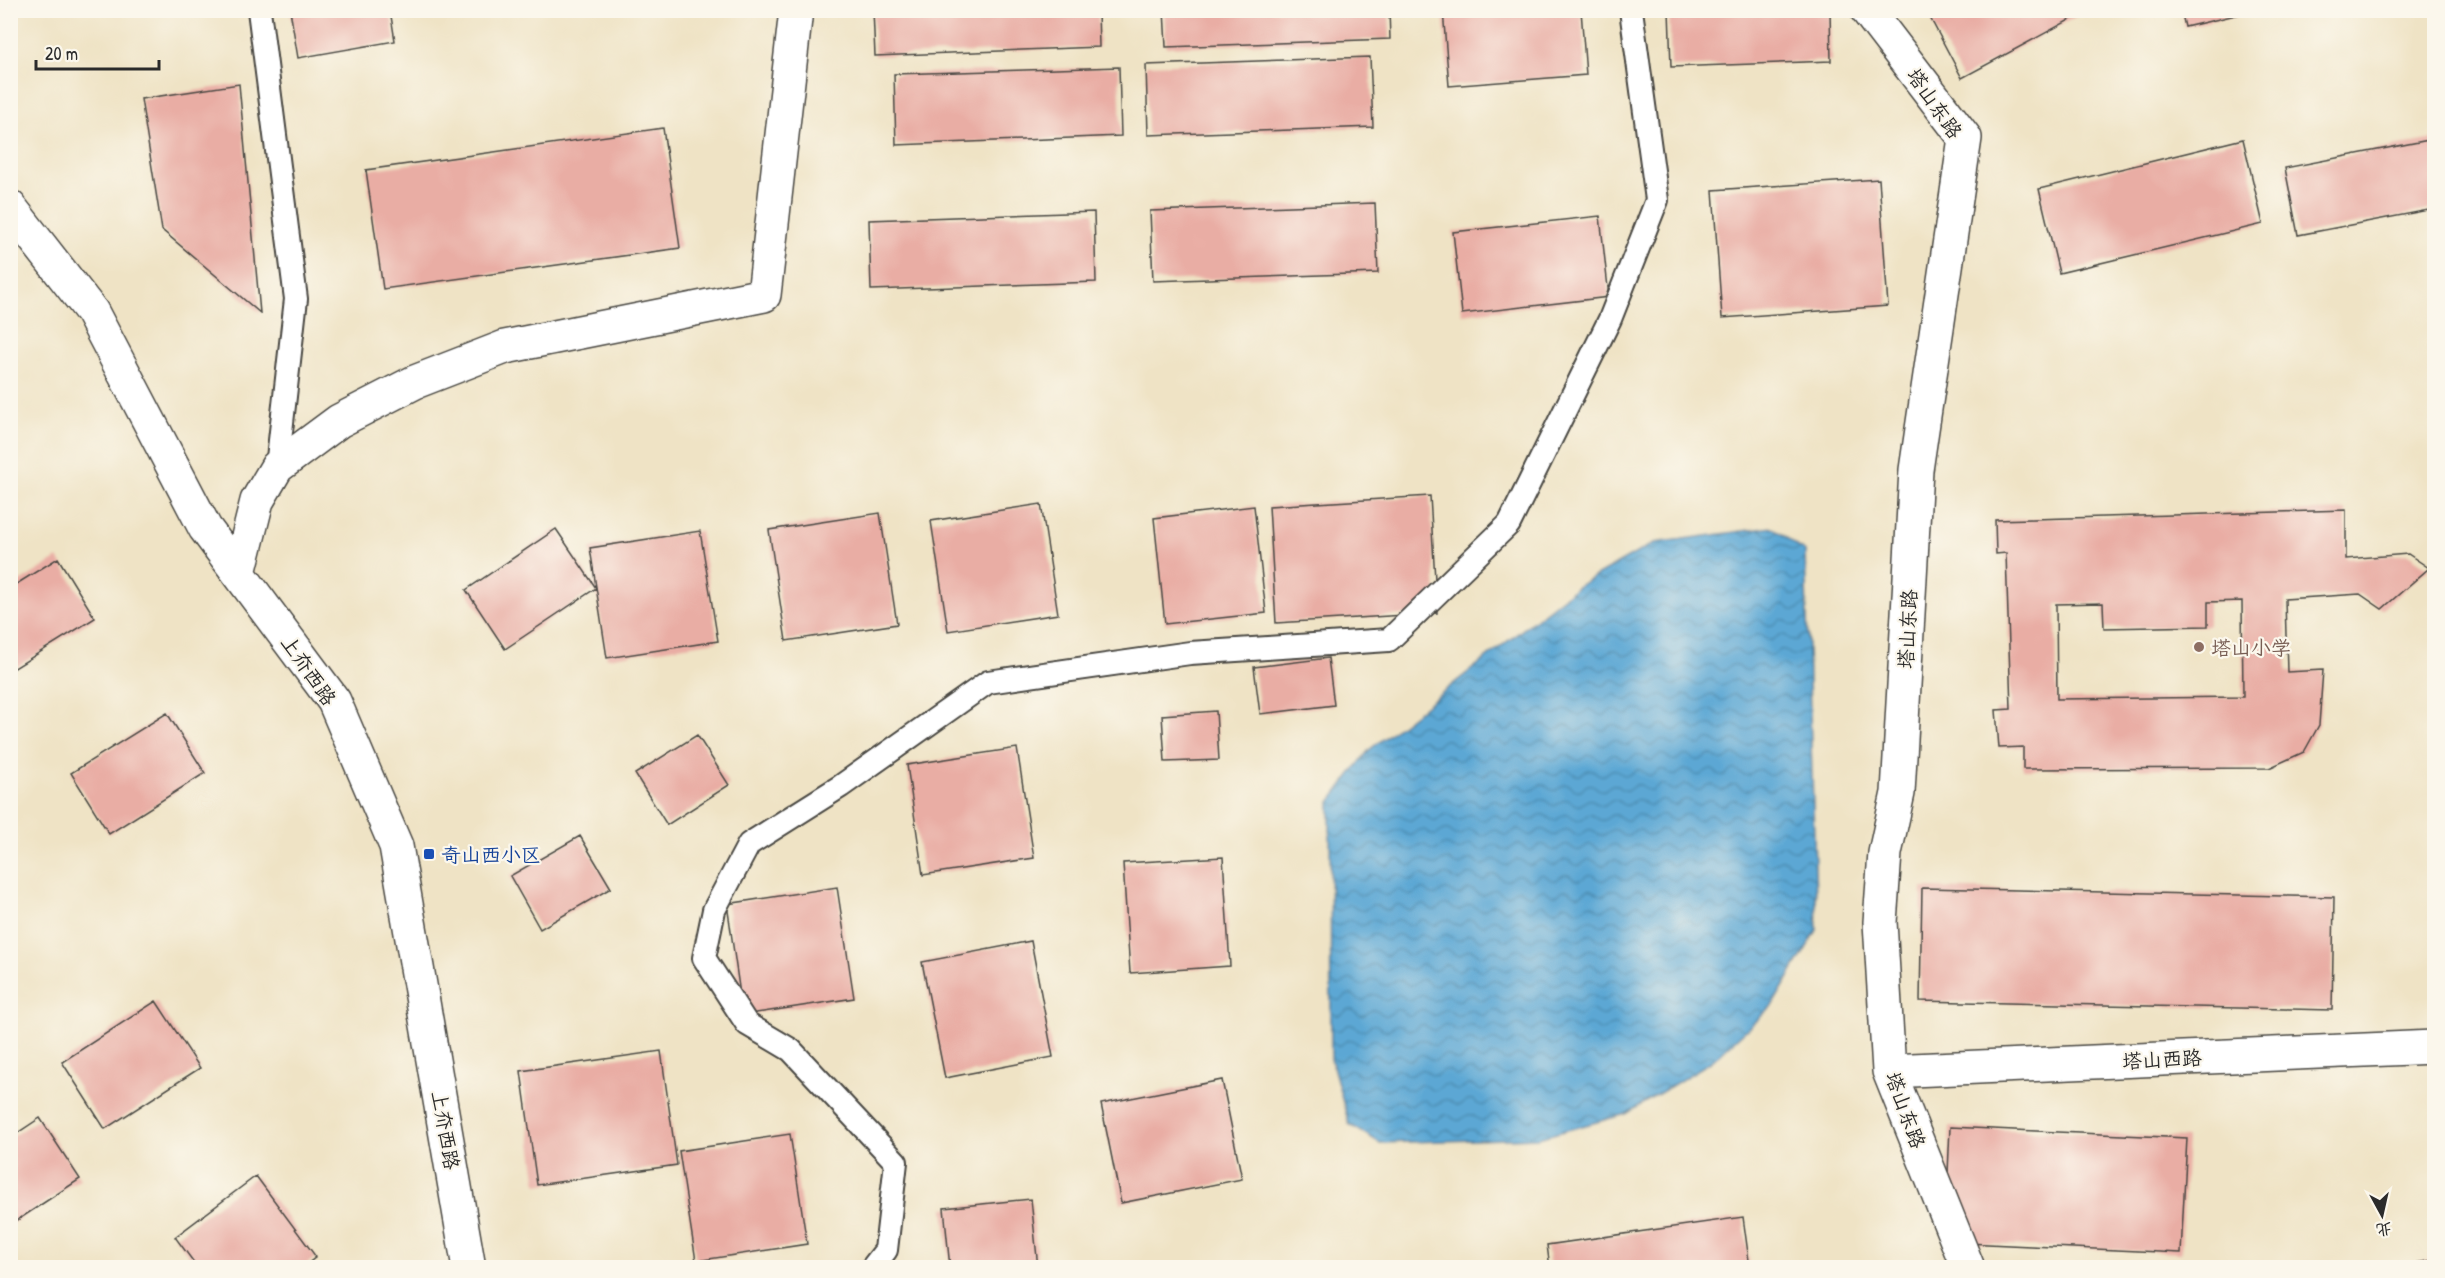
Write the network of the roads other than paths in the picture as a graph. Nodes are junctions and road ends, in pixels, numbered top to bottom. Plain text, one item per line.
1 (259, 10) edge
2 (796, 10) edge
3 (1631, 10) edge
4 (1867, 10) edge
5 (10, 207) edge
6 (277, 467) junction
7 (239, 573) junction
8 (2434, 1047) edge
9 (1889, 1071) junction
10 (469, 1268) edge
11 (872, 1268) edge
12 (1968, 1268) edge

1 - 6 lane
2 - 6 street
3 - 11 lane
4 - 9 street, 塔山东路
5 - 7 street, 上夼西路
6 - 7 street
7 - 10 street, 上夼西路
8 - 9 street, 塔山西路
9 - 12 street, 塔山东路

